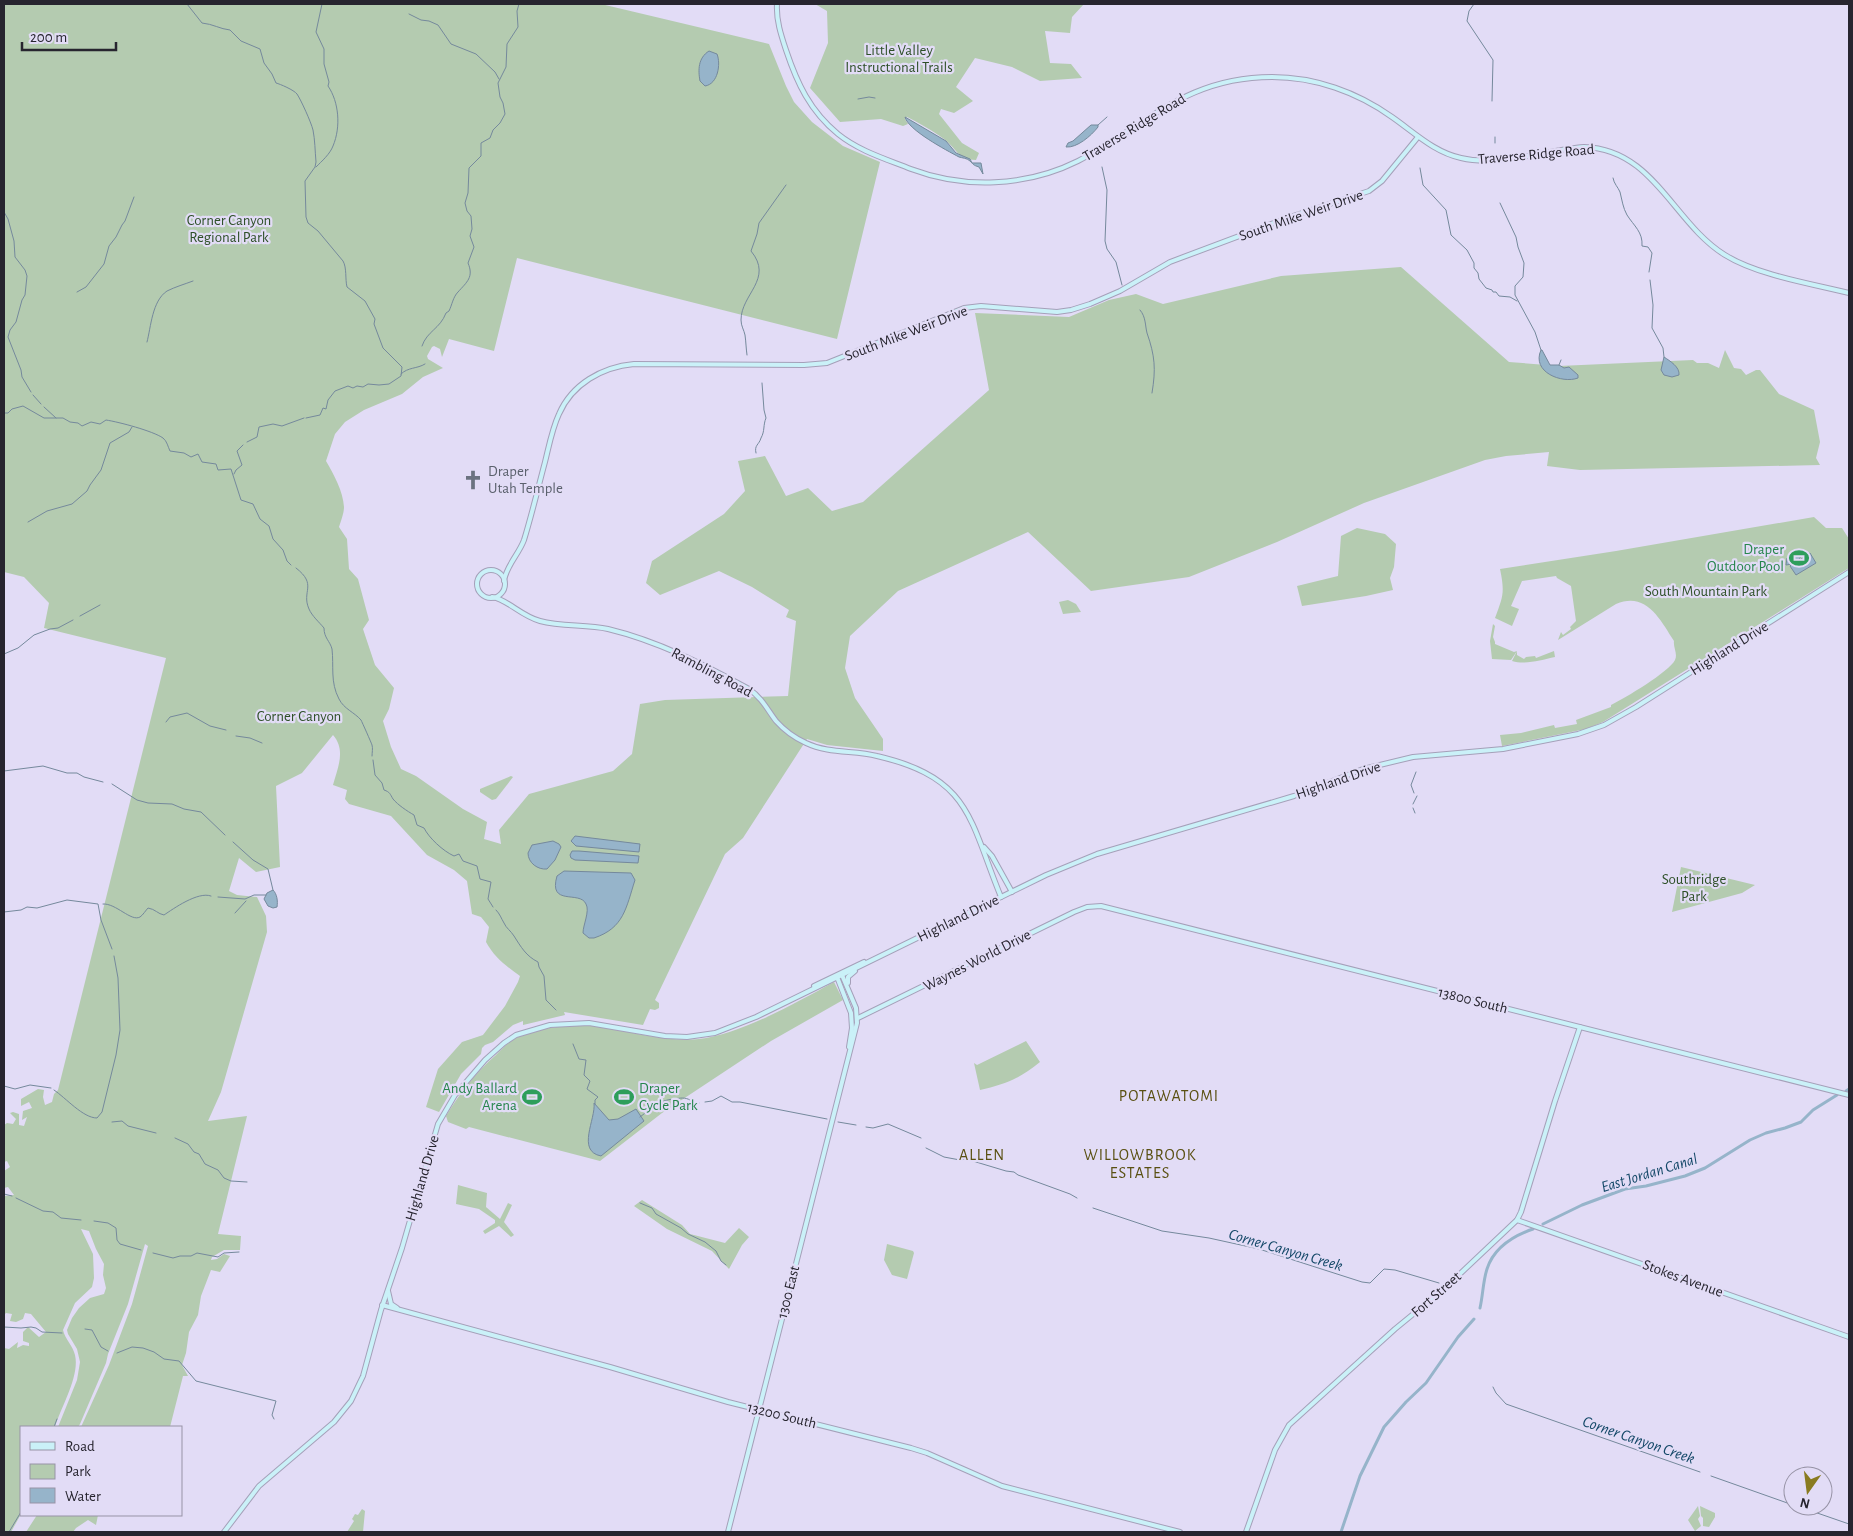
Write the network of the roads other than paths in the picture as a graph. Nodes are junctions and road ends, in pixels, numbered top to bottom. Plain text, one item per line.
1 (776, 4) edge
2 (1418, 137) junction
3 (1849, 293) edge
4 (509, 568) junction
5 (496, 572) junction
6 (1849, 572) edge
7 (504, 581) junction
8 (502, 591) junction
9 (492, 597) junction
10 (506, 603) junction
11 (983, 846) junction
12 (1012, 892) junction
13 (1001, 897) junction
14 (1098, 906) joint
15 (871, 961) junction
16 (838, 976) junction
17 (850, 994) junction
18 (852, 1016) junction
19 (858, 1018) junction
20 (1580, 1027) junction
21 (850, 1052) junction
22 (1849, 1095) edge
23 (1517, 1220) junction
24 (388, 1289) junction
25 (382, 1305) junction
26 (401, 1311) junction
27 (1849, 1336) edge
28 (759, 1410) junction
29 (224, 1532) edge
30 (728, 1532) edge
31 (1180, 1532) edge
32 (1246, 1532) edge

1 - 2 street, Traverse Ridge Road
2 - 3 street, Traverse Ridge Road
2 - 4 street, South Mike Weir Drive
4 - 5 street
4 - 7 street, South Mike Weir Drive
5 - 7 street
5 - 9 street
6 - 12 street, Highland Drive
7 - 8 street
8 - 9 street
8 - 10 street
9 - 10 street, Rambling Road
10 - 11 street, Rambling Road
11 - 12 street, Rambling Road
11 - 13 street, Rambling Road
12 - 13 street, Highland Drive
13 - 15 street, Highland Drive
14 - 19 street, Waynes World Drive
14 - 20 street, 13800 South
15 - 16 street, Highland Drive
15 - 17 street
16 - 17 street
16 - 18 street, 1300 East
16 - 24 street, Highland Drive
17 - 19 street
18 - 19 street
18 - 21 street, 1300 East
19 - 21 street, 1300 East
20 - 22 street, 13800 South
20 - 23 street, Fort Street
21 - 28 street, 1300 East
23 - 27 street, Stokes Avenue
23 - 32 street, Fort Street
24 - 25 street, Highland Drive
24 - 26 street
25 - 26 street, 13200 South
25 - 29 street, Highland Drive
26 - 28 street, 13200 South
28 - 30 street, 1300 East
28 - 31 street, 13200 South

